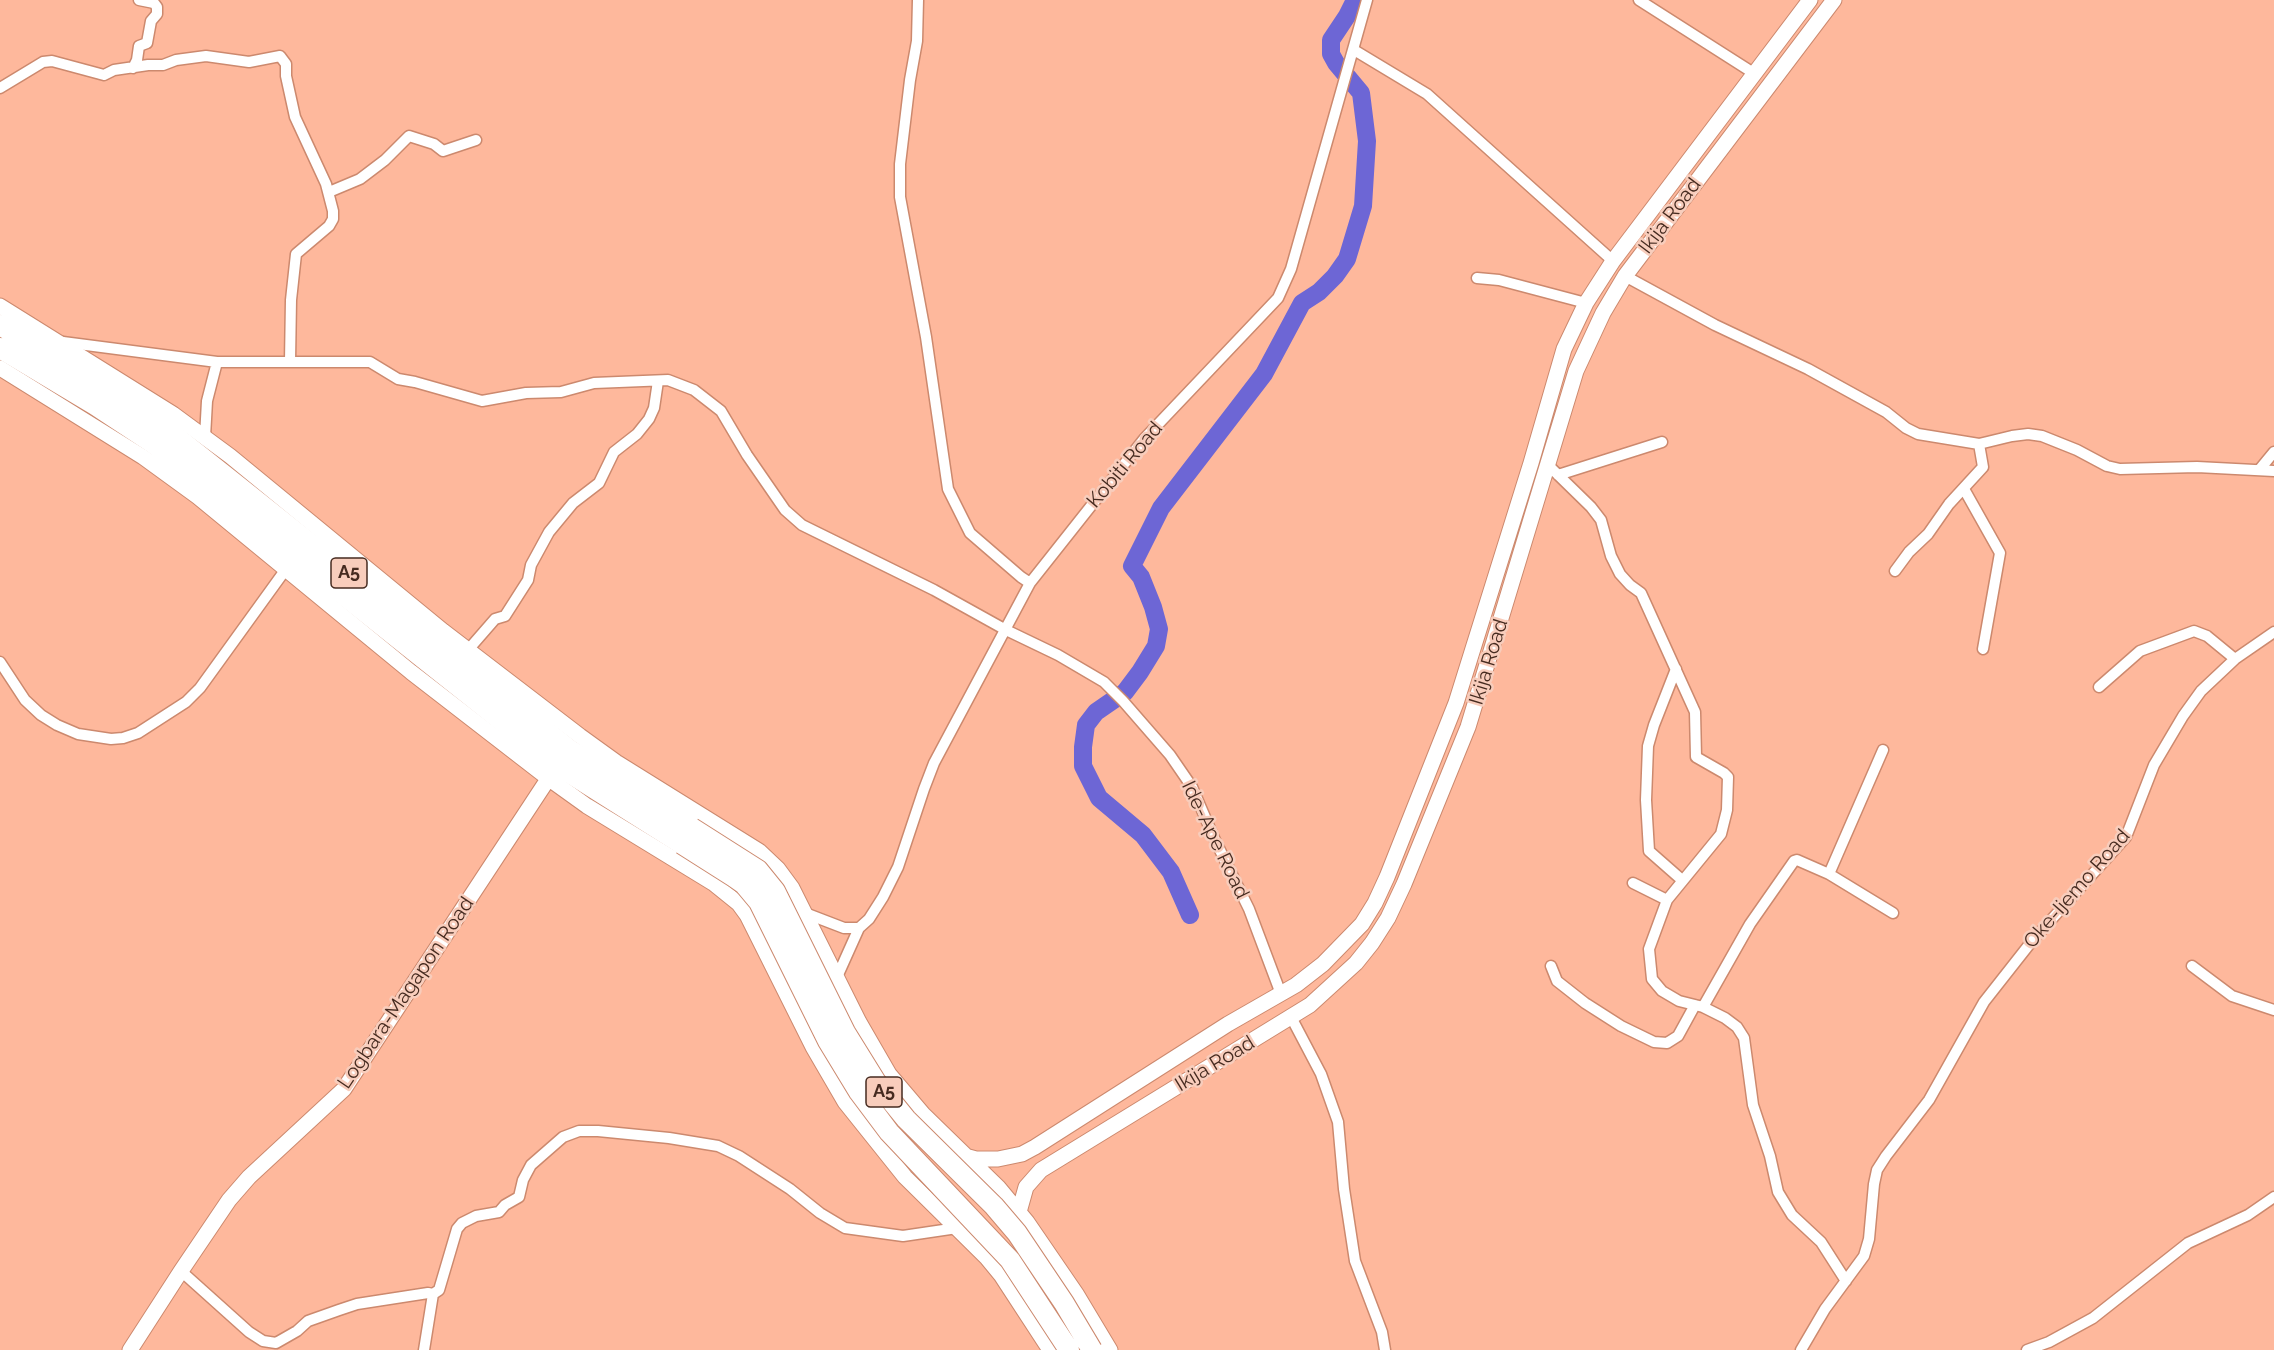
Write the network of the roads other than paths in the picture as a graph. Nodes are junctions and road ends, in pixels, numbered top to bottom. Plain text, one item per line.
1 (139, 0) edge
2 (918, 0) edge
3 (1367, 0) edge
4 (1639, 0) edge
5 (1810, 0) edge
6 (1834, 0) edge
7 (1354, 50) junction
8 (133, 68) junction
9 (1755, 74) junction
10 (0, 88) edge
11 (476, 140) dead end
12 (329, 192) junction
13 (1613, 261) junction
14 (1624, 276) junction
15 (1477, 278) dead end
16 (1586, 303) junction
17 (0, 306) edge
18 (0, 325) edge
19 (56, 341) junction
20 (0, 348) edge
21 (290, 361) junction
22 (217, 362) junction
23 (0, 368) edge
24 (658, 381) junction
25 (205, 437) junction
26 (1662, 442) dead end
27 (1979, 444) junction
28 (2274, 453) edge
29 (2259, 469) junction
30 (1553, 471) junction
31 (2274, 471) edge
32 (1964, 489) junction
33 (286, 568) junction
34 (1896, 571) dead end
35 (1030, 583) junction
36 (1006, 630) junction
37 (2274, 632) edge
38 (1983, 649) dead end
39 (468, 650) junction
40 (2235, 659) junction
41 (0, 663) edge
42 (1676, 669) junction
43 (2099, 687) dead end
44 (575, 743) junction
45 (1883, 750) dead end
46 (553, 772) junction
47 (687, 836) junction
48 (1829, 874) junction
49 (1682, 880) junction
50 (1633, 883) dead end
51 (1667, 900) junction
52 (805, 913) junction
53 (1893, 913) dead end
54 (859, 928) junction
55 (1551, 966) dead end
56 (2192, 966) dead end
57 (837, 977) junction
58 (1281, 994) junction
59 (1699, 1006) junction
60 (2274, 1010) edge
61 (1292, 1017) junction
62 (923, 1114) junction
63 (882, 1150) junction
64 (965, 1156) junction
65 (2274, 1197) edge
66 (1019, 1212) junction
67 (957, 1228) junction
68 (180, 1271) junction
69 (1846, 1281) junction
70 (434, 1294) junction
71 (357, 1304) junction
72 (369, 1308) dead end
73 (130, 1350) edge
74 (424, 1350) edge
75 (1050, 1350) edge
76 (1069, 1350) edge
77 (1092, 1350) edge
78 (1110, 1350) edge
79 (1385, 1350) edge
80 (1801, 1350) edge
81 (2027, 1350) edge

1 - 8 street
2 - 35 street
3 - 7 street, Kobiti Road
4 - 9 street
5 - 9 street, Ikija Road
6 - 14 street, Ikija Road
7 - 13 street
7 - 35 street, Kobiti Road
8 - 10 street
8 - 12 street
9 - 13 street, Ikija Road
11 - 12 street
12 - 21 street
13 - 16 street, Ikija Road
14 - 27 street
14 - 30 street, Ikija Road
15 - 16 street
16 - 58 street, Ikija Road
17 - 19 street
18 - 44 highway, A5
19 - 22 street, Ide-Ape Road
19 - 25 street
20 - 46 highway, A5
21 - 22 street, Ide-Ape Road
21 - 24 street, Ide-Ape Road
22 - 25 street
23 - 33 street
24 - 36 street, Ide-Ape Road
24 - 39 street
25 - 39 street
26 - 30 street
27 - 29 street
27 - 32 street
28 - 29 street
29 - 31 street
30 - 42 street
30 - 61 street, Ikija Road
32 - 34 street
32 - 38 street
33 - 41 street
33 - 46 street
35 - 36 street, Kobiti Road
36 - 54 street, Kobiti Road
36 - 58 street, Ide-Ape Road
37 - 40 street, Oke-Ijemo Road
39 - 44 street
40 - 43 street
40 - 69 street, Oke-Ijemo Road
42 - 49 street
42 - 49 street
44 - 47 highway, A5
44 - 52 street
45 - 48 street
46 - 47 highway, A5
46 - 63 street
46 - 68 street, Logbara-Magapon Road
47 - 76 highway, A5, bridge
47 - 77 highway, A5, bridge
48 - 53 street
48 - 59 street
49 - 51 street
50 - 51 street
51 - 59 street
52 - 54 street
52 - 57 street
54 - 57 street, Kobiti Road
55 - 59 street
56 - 60 street
57 - 62 street
58 - 64 street, Ikija Road
59 - 69 street
61 - 66 street, Ikija Road
61 - 79 street
62 - 63 street
62 - 64 street
63 - 67 street
64 - 66 street
65 - 81 street
66 - 78 street
67 - 70 street
67 - 75 street
68 - 71 street
68 - 73 street, Logbara-Magapon Road
69 - 80 street, Oke-Ijemo Road
70 - 71 street
70 - 74 street
71 - 72 street

